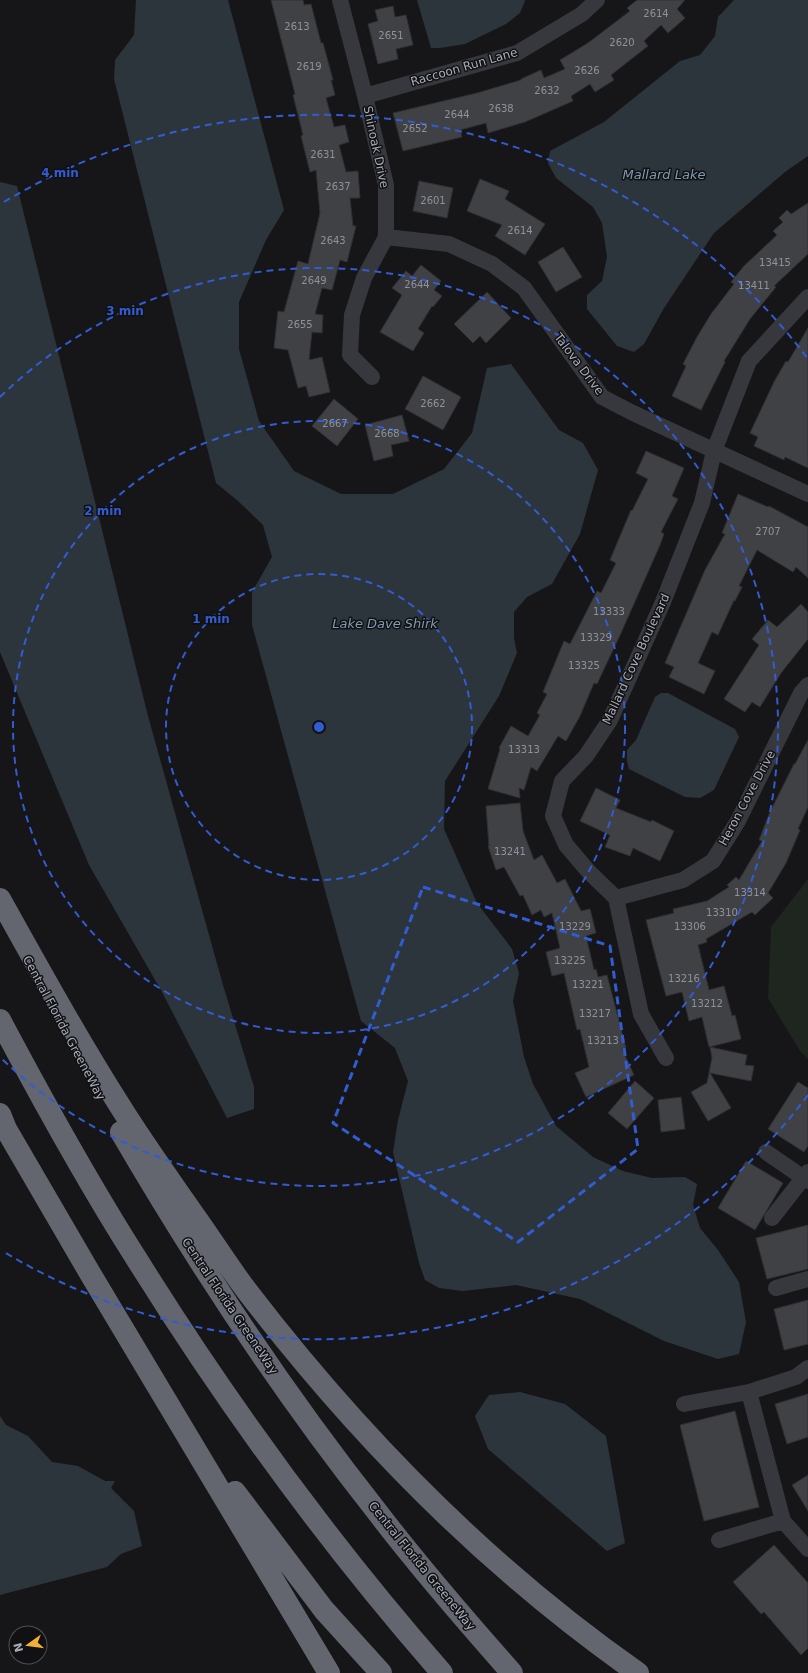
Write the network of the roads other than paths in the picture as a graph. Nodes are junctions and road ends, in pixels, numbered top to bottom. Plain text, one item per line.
1 (340, 0) edge
2 (596, 0) edge
3 (365, 96) junction
4 (386, 237) junction
5 (806, 301) edge
6 (372, 377) dead end
7 (714, 451) junction
8 (808, 494) edge
9 (808, 685) edge
10 (616, 898) junction
11 (0, 899) edge
12 (0, 904) edge
13 (0, 1020) edge
14 (666, 1058) dead end
15 (0, 1114) edge
16 (766, 1152) dead end
17 (806, 1177) edge
18 (772, 1218) dead end
19 (808, 1279) edge
20 (776, 1288) dead end
21 (808, 1368) edge
22 (749, 1392) junction
23 (684, 1404) dead end
24 (178, 1417) junction
25 (783, 1521) junction
26 (719, 1540) dead end
27 (808, 1549) edge
28 (329, 1673) edge
29 (382, 1673) edge
30 (442, 1673) edge
31 (512, 1673) edge
32 (638, 1673) edge

1 - 3 street, Shinoak Drive
2 - 3 street, Raccoon Run Lane
3 - 4 street, Shinoak Drive
4 - 6 street, Shinoak Drive
4 - 7 street, Talova Drive
5 - 7 street, Mallard Cove Boulevard
7 - 8 street, Talova Drive
7 - 10 street, Mallard Cove Boulevard
9 - 10 street, Heron Cove Drive
10 - 14 street
11 - 32 highway
12 - 31 highway, Central Florida GreeneWay
13 - 30 highway
15 - 24 highway
16 - 17 street
17 - 18 street
19 - 20 street
21 - 22 street
22 - 23 street
22 - 25 street
24 - 28 highway
24 - 29 highway
25 - 26 street
25 - 27 street

